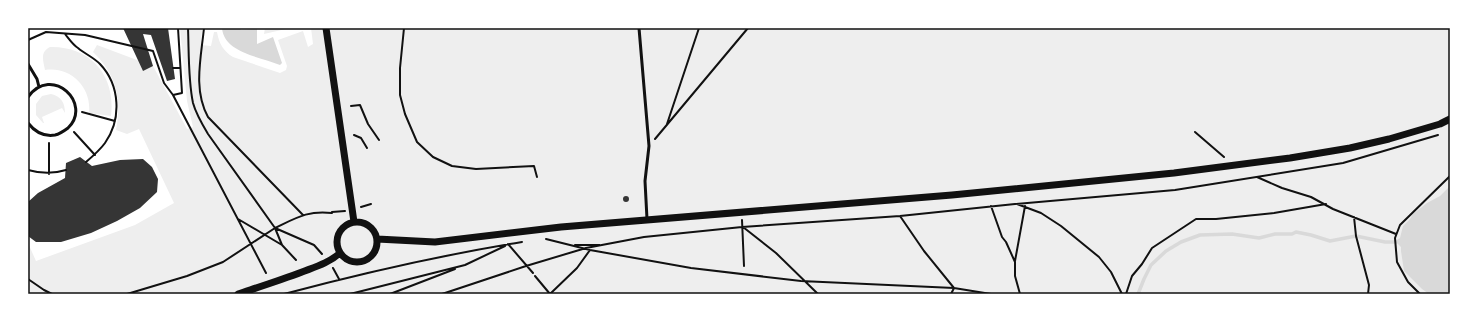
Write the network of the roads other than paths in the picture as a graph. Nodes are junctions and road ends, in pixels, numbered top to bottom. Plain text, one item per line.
1 (326, 28) edge
2 (639, 28) edge
3 (28, 64) edge
4 (39, 87) junction
5 (28, 97) edge
6 (1450, 119) edge
7 (28, 123) edge
8 (647, 220) junction
9 (354, 222) junction
10 (377, 239) junction
11 (340, 253) junction
12 (238, 294) edge

1 - 9 street
2 - 8 lane
3 - 4 lane
4 - 5 lane
4 - 7 lane
6 - 8 street
8 - 10 street
9 - 10 street
9 - 11 street
10 - 11 street
11 - 12 street

